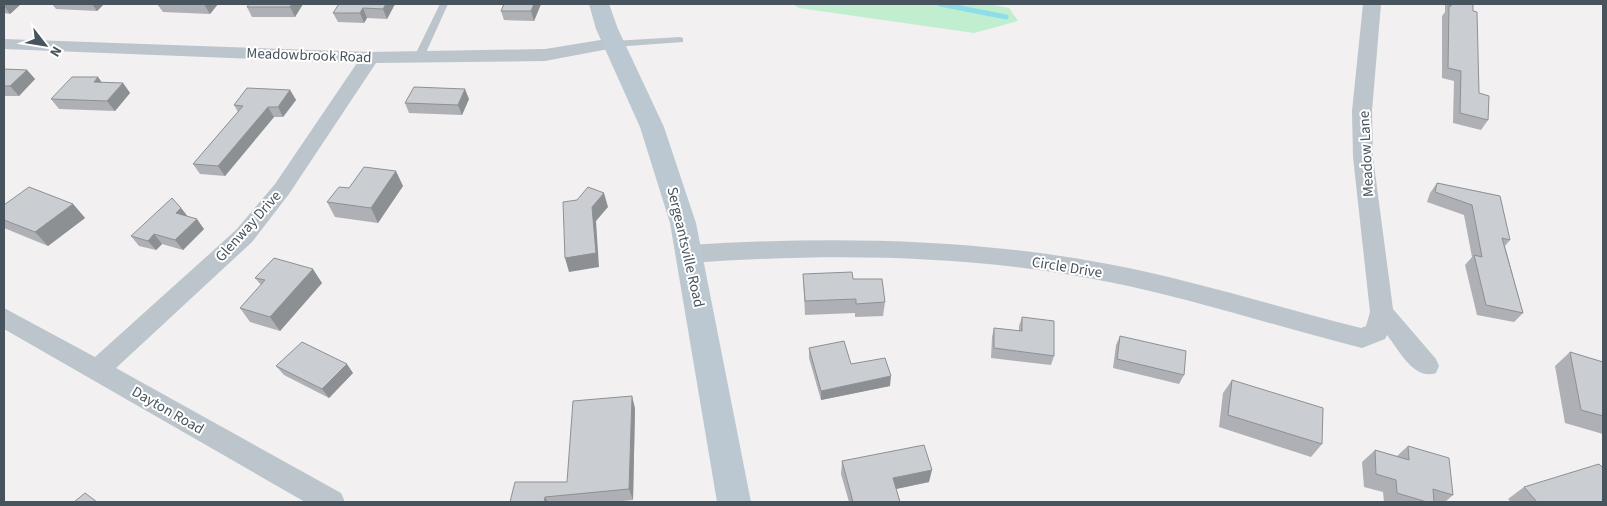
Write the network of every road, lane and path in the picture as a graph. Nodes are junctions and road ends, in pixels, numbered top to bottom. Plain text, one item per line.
1 (444, 4) edge
2 (599, 4) edge
3 (1372, 4) edge
4 (680, 40) dead end
5 (4, 44) edge
6 (614, 44) junction
7 (419, 57) junction
8 (370, 58) junction
9 (690, 254) junction
10 (1382, 312) junction
11 (5, 320) edge
12 (1427, 366) dead end
13 (97, 370) junction
14 (331, 502) edge
15 (734, 502) edge

1 - 7 lane
2 - 6 main road, Sergeantsville Road
3 - 10 street, Meadow Lane
4 - 6 lane
5 - 8 street, Meadowbrook Road
6 - 7 street, Meadowbrook Road
6 - 9 main road, Sergeantsville Road
7 - 8 street, Meadowbrook Road
8 - 13 street, Glenway Drive
9 - 10 street, Circle Drive
9 - 15 main road, Sergeantsville Road
10 - 12 street
11 - 13 street, Dayton Road
13 - 14 street, Dayton Road

